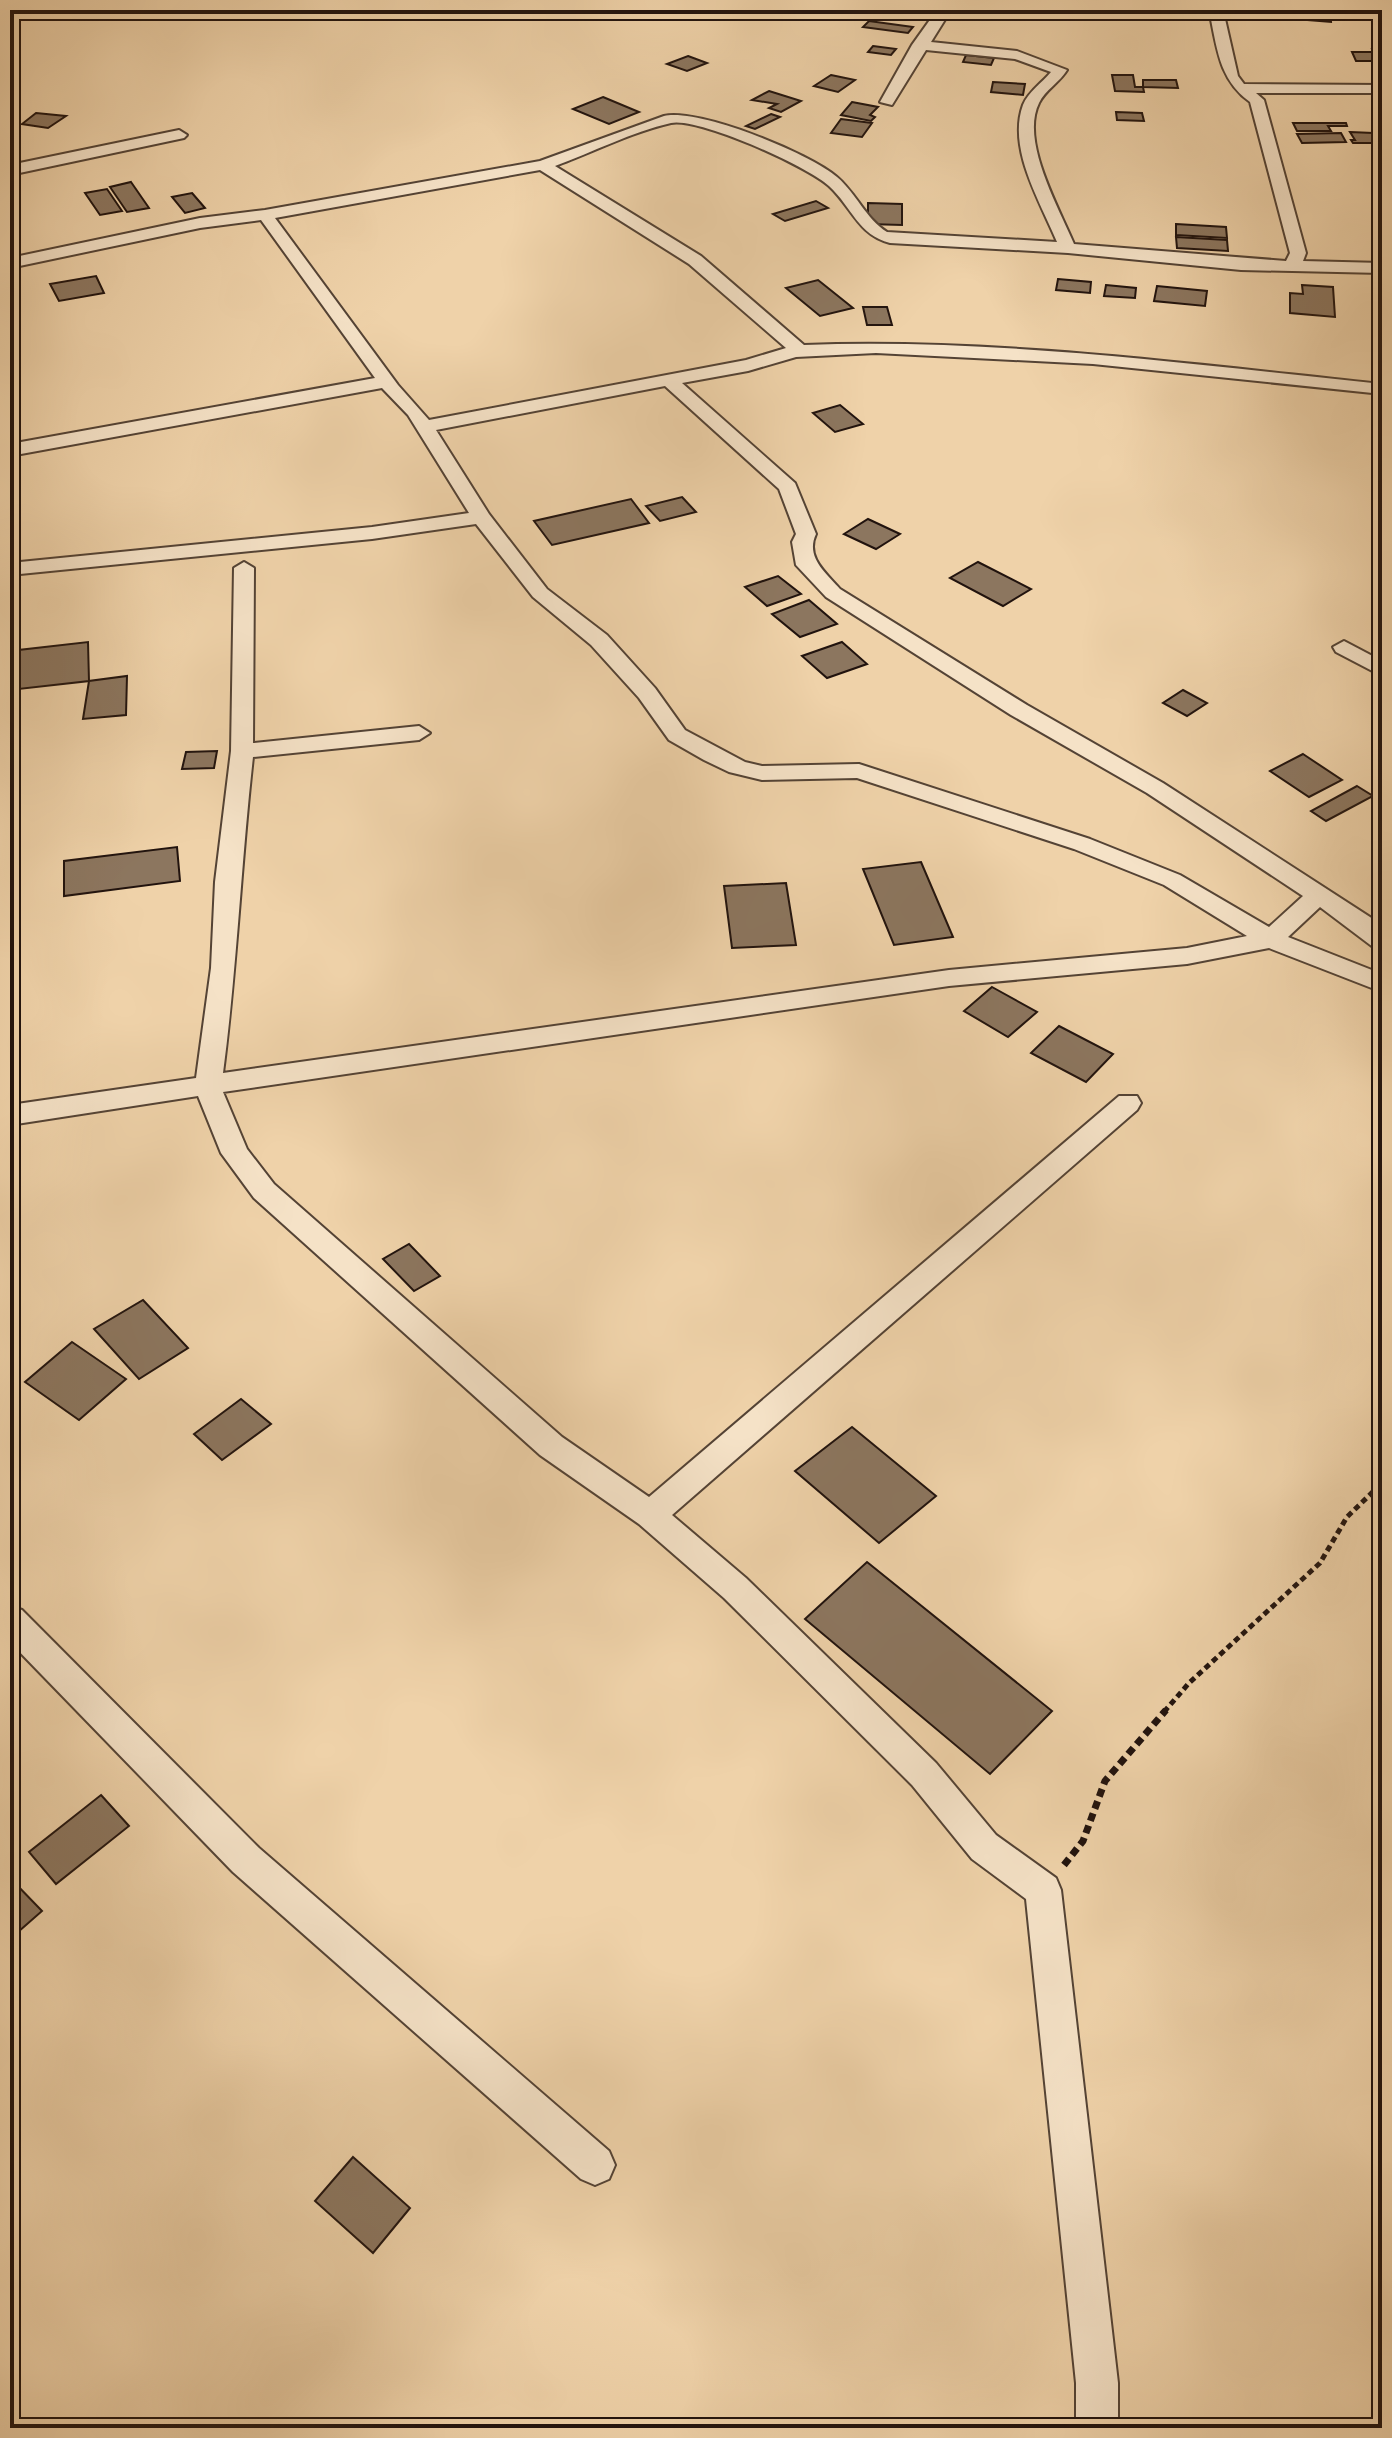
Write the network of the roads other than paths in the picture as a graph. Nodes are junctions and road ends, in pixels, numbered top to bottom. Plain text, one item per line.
1 (20, 10) edge
2 (944, 10) edge
3 (1216, 10) edge
4 (10, 23) edge
5 (919, 45) junction
6 (1240, 88) junction
7 (1382, 89) edge
8 (887, 102) dead end
9 (179, 135) dead end
10 (543, 165) junction
11 (10, 170) edge
12 (265, 215) junction
13 (1068, 248) junction
14 (10, 263) edge
15 (1291, 268) junction
16 (1382, 268) edge
17 (799, 350) junction
18 (666, 378) junction
19 (388, 381) junction
20 (1382, 389) edge
21 (425, 426) junction
22 (10, 450) edge
23 (481, 517) junction
24 (244, 568) dead end
25 (10, 569) edge
26 (1344, 647) dead end
27 (1382, 670) edge
28 (419, 733) dead end
29 (242, 751) junction
30 (1317, 897) junction
31 (1271, 939) junction
32 (1382, 941) edge
33 (1382, 984) edge
34 (208, 1087) junction
35 (1128, 1103) dead end
36 (10, 1115) edge
37 (650, 1515) junction
38 (10, 1620) edge
39 (595, 2165) dead end
40 (1097, 2428) edge

1 - 4 street
2 - 5 street
3 - 6 street
5 - 8 street
5 - 13 street
6 - 7 street
6 - 15 street
9 - 11 street
10 - 12 street
10 - 13 street
10 - 17 street
12 - 14 street
12 - 19 street
13 - 15 street
15 - 16 street
17 - 18 street
17 - 20 street
18 - 21 street
18 - 30 street
19 - 21 street
19 - 22 street
21 - 23 street
23 - 25 street
23 - 31 street
24 - 29 street
26 - 27 street
28 - 29 street
29 - 34 street
30 - 31 street
30 - 32 street
31 - 33 street
31 - 34 street
34 - 36 street
34 - 37 street
35 - 37 street
37 - 40 street
38 - 39 street

